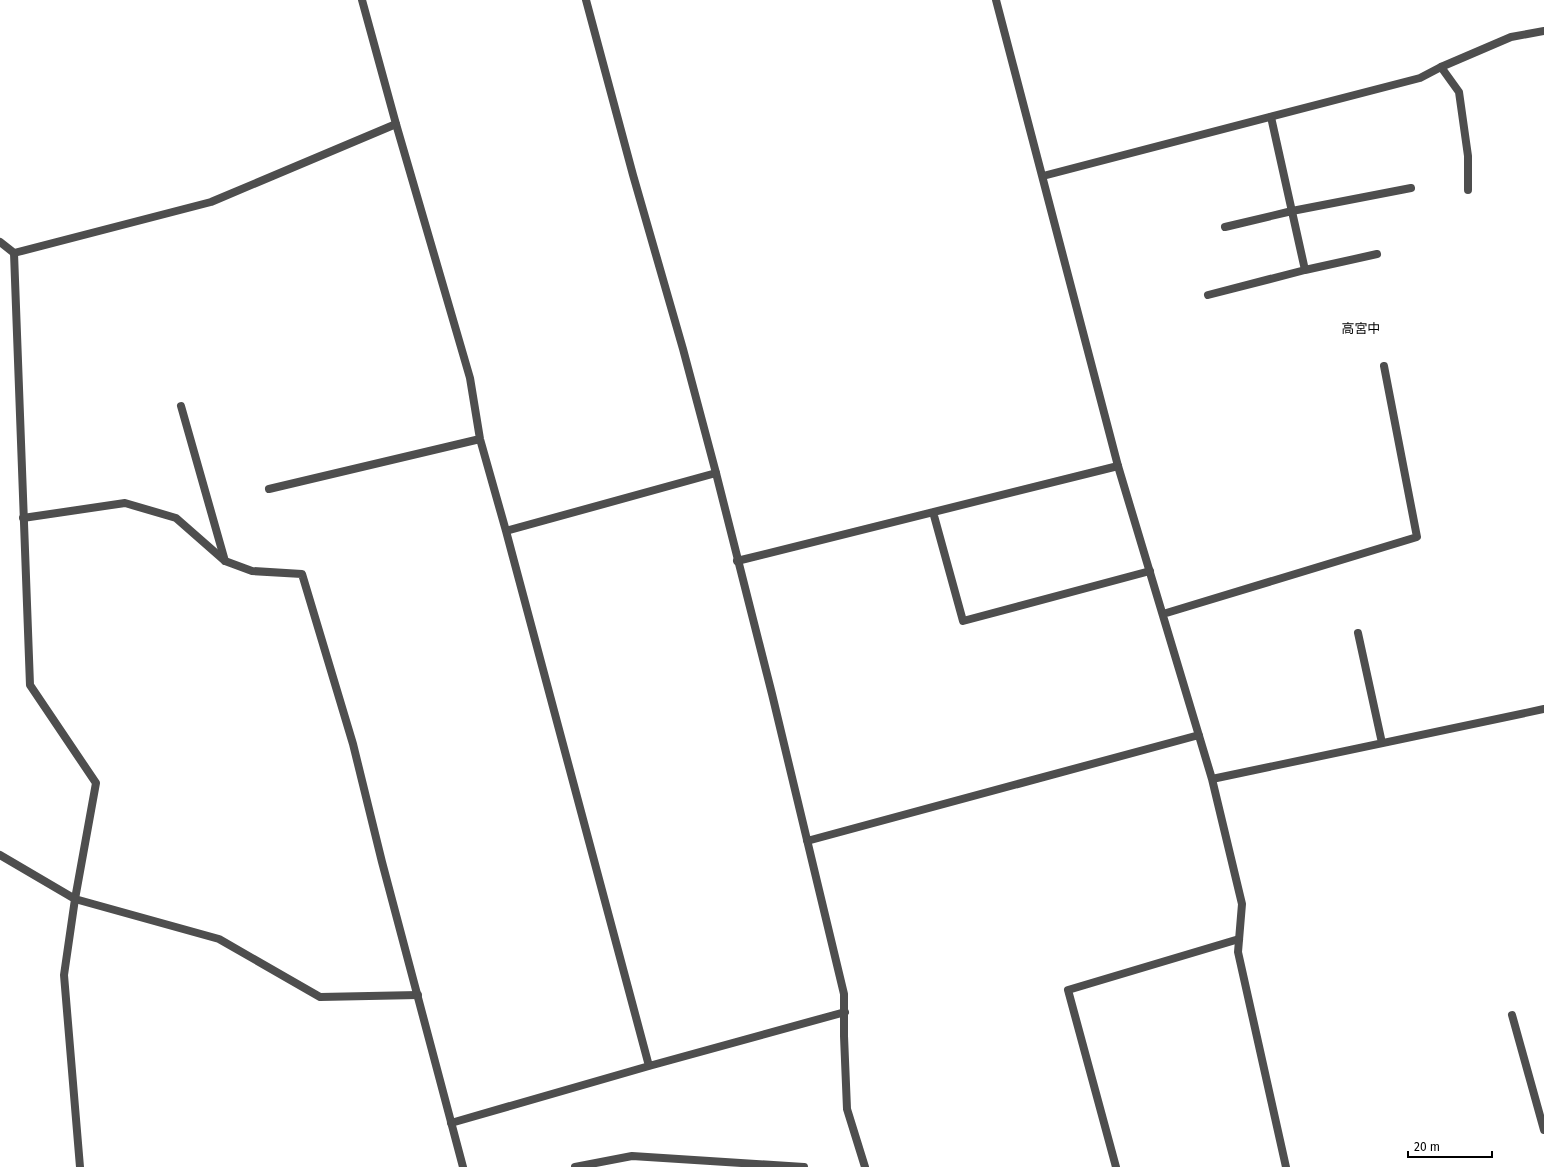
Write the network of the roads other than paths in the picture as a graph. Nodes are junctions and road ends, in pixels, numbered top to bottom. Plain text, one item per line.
1 (362, 0) edge
2 (586, 0) edge
3 (996, 0) edge
4 (1544, 31) edge
5 (1441, 67) junction
6 (1271, 117) junction
7 (396, 124) junction
8 (1043, 176) junction
9 (1411, 188) dead end
10 (1468, 190) dead end
11 (1292, 211) junction
12 (1225, 227) dead end
13 (0, 242) edge
14 (14, 253) junction
15 (1377, 254) dead end
16 (1306, 270) junction
17 (1208, 295) dead end
18 (1384, 366) dead end
19 (182, 406) dead end
20 (480, 439) junction
21 (1118, 466) junction
22 (716, 472) junction
23 (269, 488) dead end
24 (933, 512) junction
25 (23, 518) junction
26 (506, 531) junction
27 (225, 561) junction
28 (737, 561) junction
29 (1150, 571) junction
30 (1163, 614) junction
31 (1358, 633) dead end
32 (1544, 709) edge
33 (1199, 735) junction
34 (1382, 743) junction
35 (1212, 779) junction
36 (807, 841) junction
37 (0, 855) edge
38 (75, 899) junction
39 (1239, 939) junction
40 (418, 995) junction
41 (845, 1012) junction
42 (1512, 1015) dead end
43 (649, 1066) junction
44 (451, 1123) junction
45 (1544, 1130) edge
46 (80, 1167) edge
47 (463, 1167) edge
48 (575, 1167) edge
49 (804, 1167) edge
50 (865, 1167) edge
51 (1116, 1167) edge
52 (1286, 1167) edge

1 - 7 street
2 - 22 street
3 - 8 street
4 - 5 street
5 - 6 street
5 - 10 street
6 - 8 street
6 - 11 street
7 - 14 street
7 - 20 street
8 - 21 street
9 - 11 street
11 - 12 street
11 - 16 street
13 - 14 street
14 - 25 street
15 - 16 street
16 - 17 street
18 - 30 street
19 - 27 street
20 - 23 street
20 - 26 street
21 - 24 street
21 - 29 street
22 - 26 street
22 - 28 street
24 - 28 street
24 - 29 street
25 - 27 street
25 - 38 street
26 - 43 street
27 - 40 street
28 - 36 street
29 - 30 street
30 - 33 street
31 - 34 street
32 - 34 street
33 - 35 street
33 - 36 street
34 - 35 street
35 - 39 street
36 - 41 street
37 - 38 street
38 - 40 street
38 - 46 street
39 - 51 street
39 - 52 street
40 - 44 street
41 - 43 street
41 - 50 street
42 - 45 street
43 - 44 street
44 - 47 street
48 - 49 street

